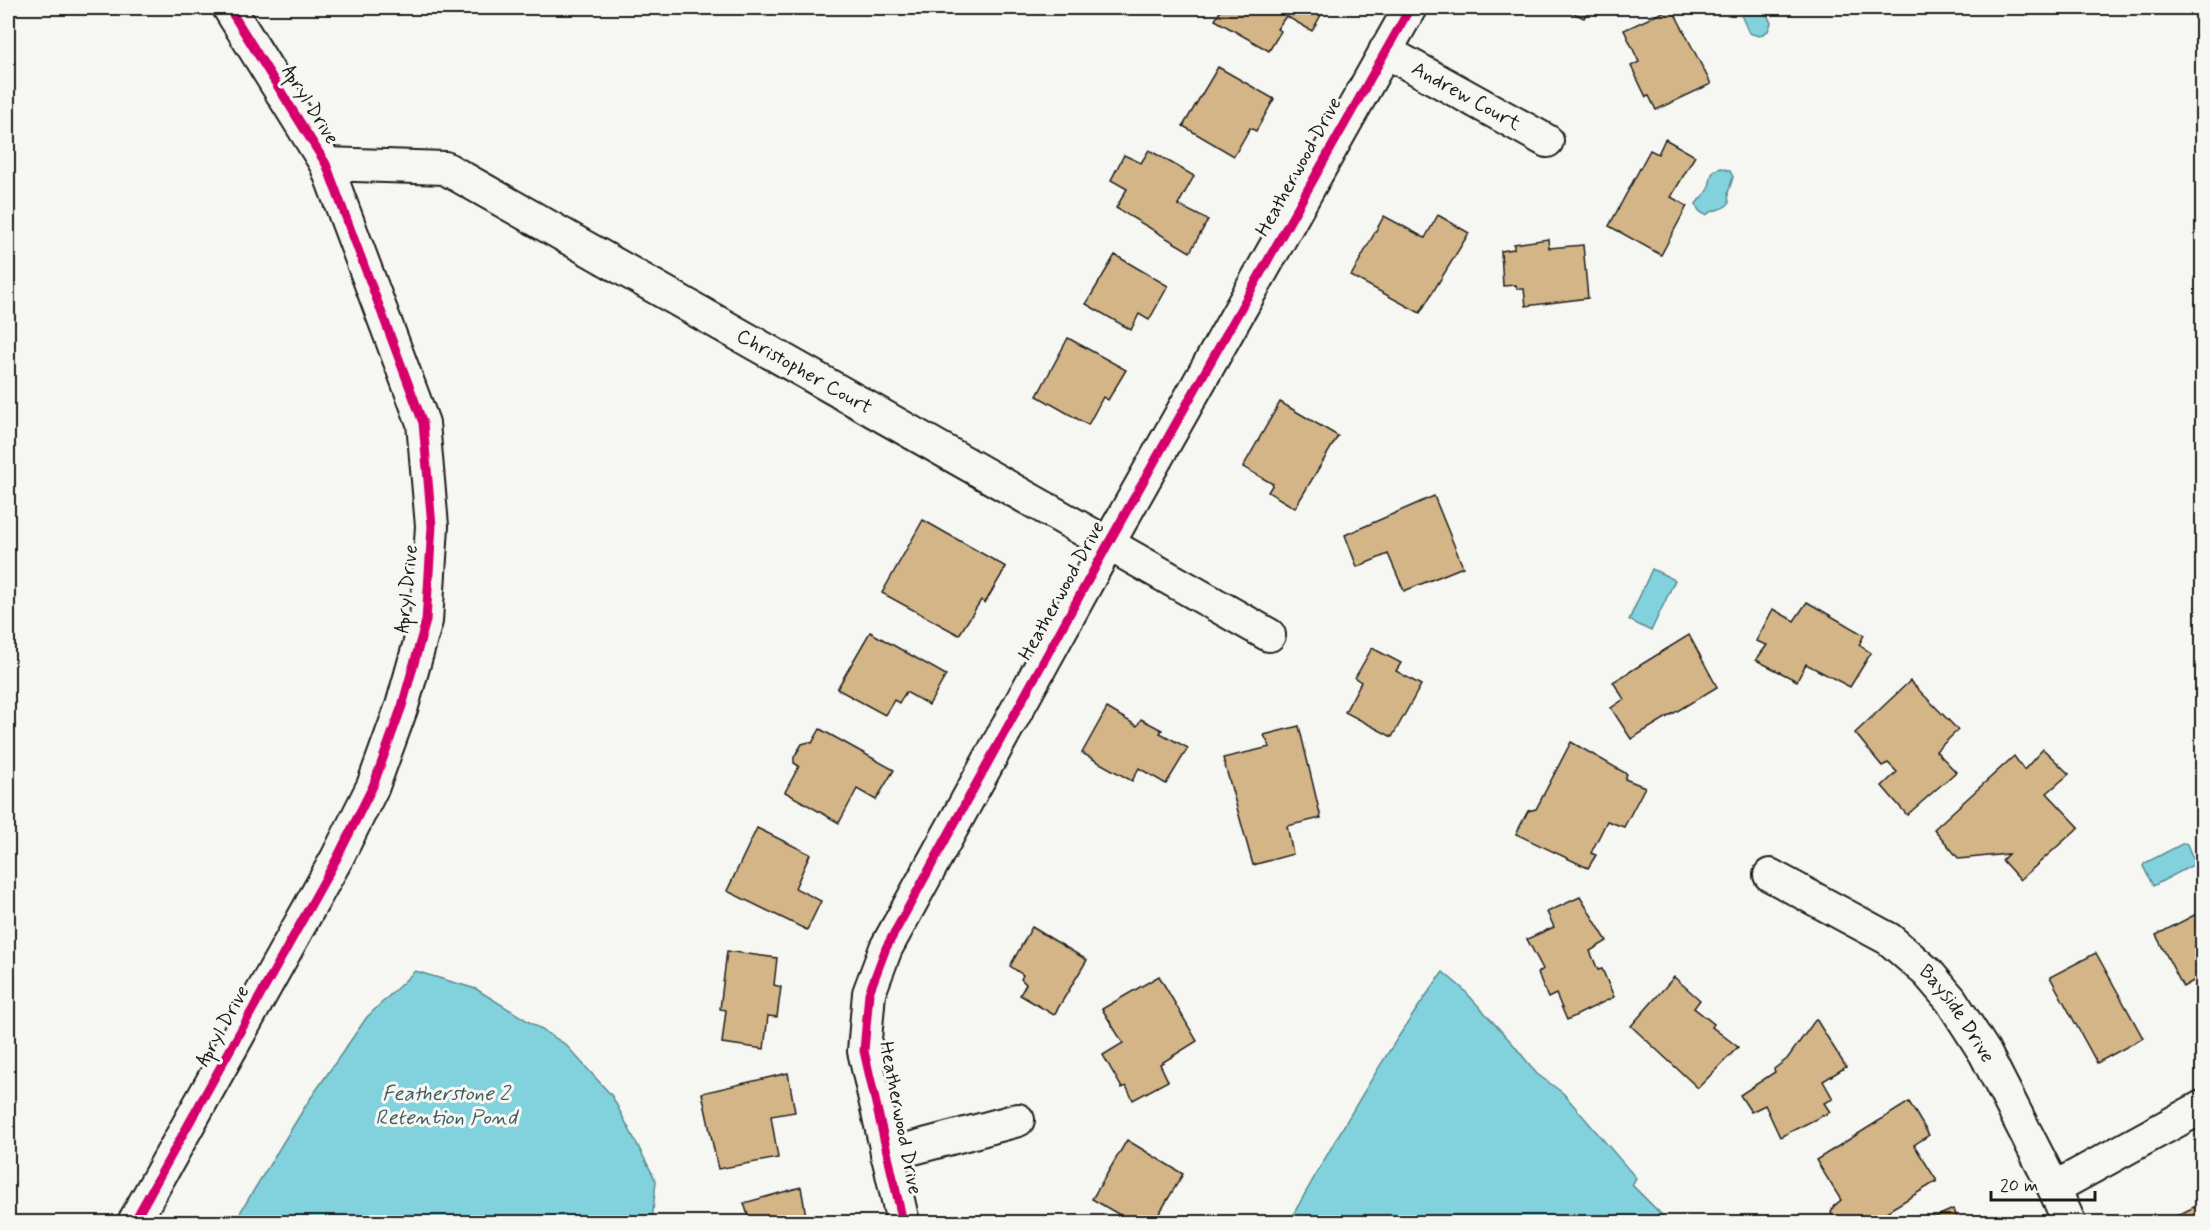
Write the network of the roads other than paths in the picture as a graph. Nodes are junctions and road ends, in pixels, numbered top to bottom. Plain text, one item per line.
1 (230, 8) edge
2 (1410, 8) edge
3 (1384, 51) junction
4 (1547, 141) dead end
5 (326, 164) junction
6 (1108, 544) junction
7 (1269, 635) dead end
8 (1770, 874) dead end
9 (2202, 1107) edge
10 (1018, 1120) dead end
11 (887, 1155) junction
12 (2054, 1188) junction
13 (134, 1222) edge
14 (903, 1222) edge
15 (2069, 1222) edge

1 - 5 street, Apryl Drive
2 - 3 street, Heatherwood Drive
3 - 4 street, Andrew Court
3 - 6 street, Heatherwood Drive
5 - 6 street, Christopher Court
5 - 13 street, Apryl Drive
6 - 7 street, Christopher Court
6 - 11 street, Heatherwood Drive
8 - 12 street, Bayside Drive
9 - 12 street
10 - 11 street
11 - 14 street, Heatherwood Drive
12 - 15 street, Bayside Drive

